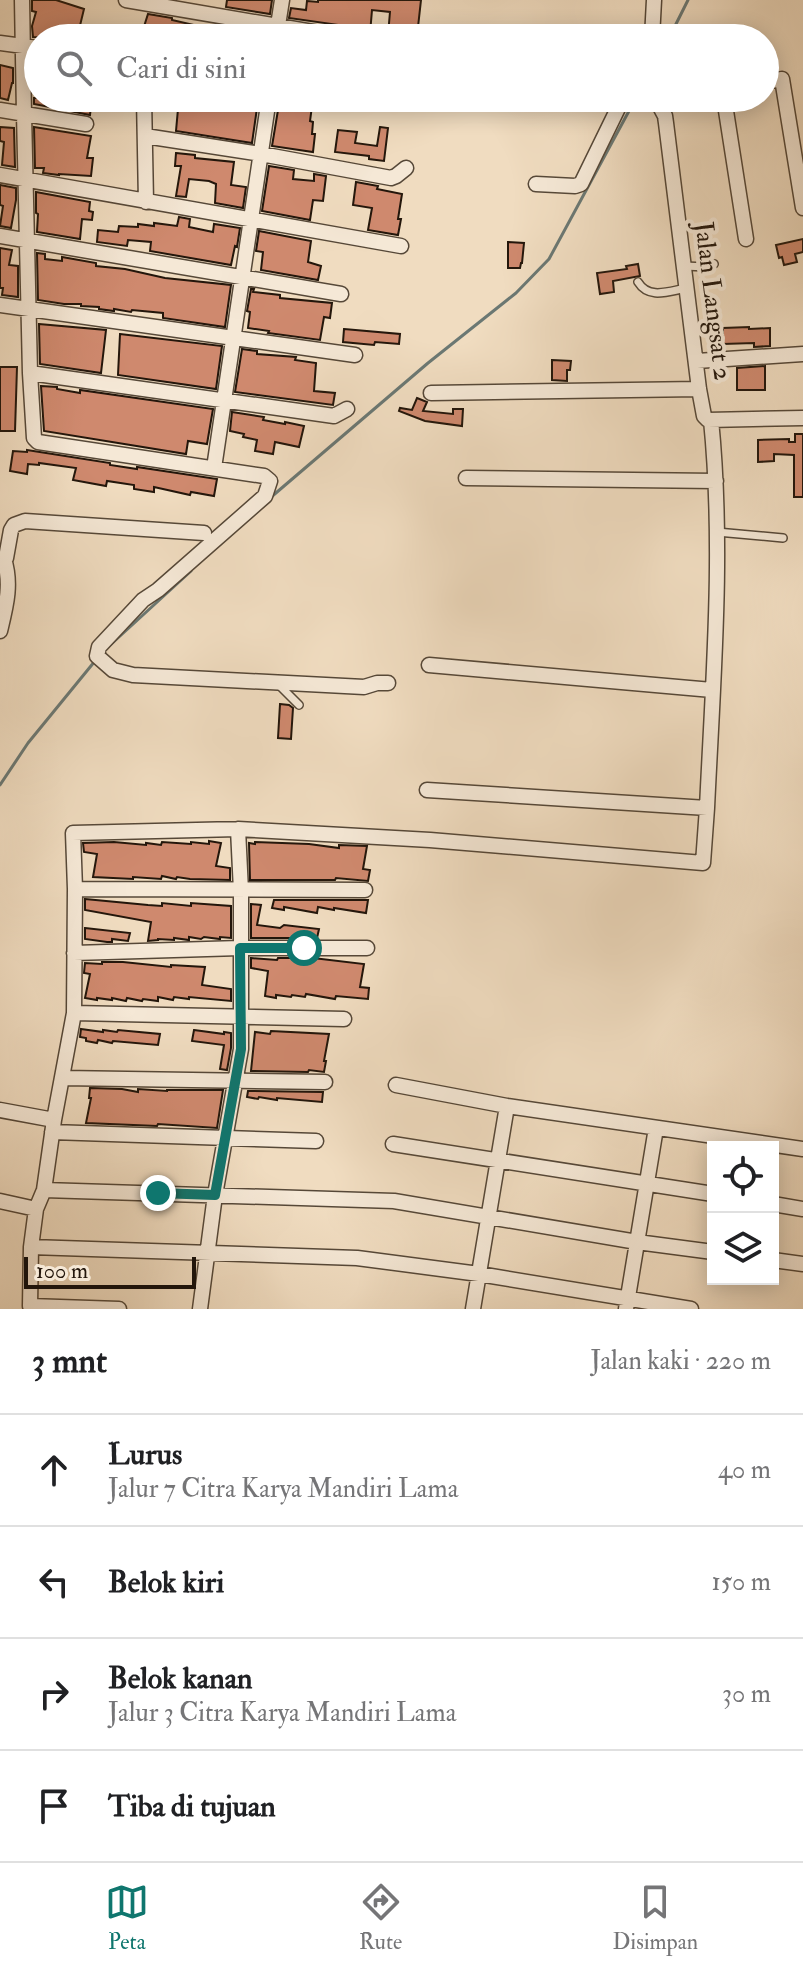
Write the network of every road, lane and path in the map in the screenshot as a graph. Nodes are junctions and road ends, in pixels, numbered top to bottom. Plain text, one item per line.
1 (22, 0) edge
2 (126, 0) edge
3 (282, 0) edge
4 (654, 0) edge
5 (148, 2) edge
6 (243, 24) edge
7 (278, 24) edge
8 (653, 24) edge
9 (0, 43) edge
10 (23, 46) junction
11 (779, 80) edge
12 (0, 110) edge
13 (144, 112) edge
14 (267, 112) edge
15 (616, 112) edge
16 (663, 112) edge
17 (726, 112) edge
18 (24, 114) junction
19 (86, 124) dead end
20 (145, 136) junction
21 (261, 154) junction
22 (406, 168) dead end
23 (0, 175) edge
24 (26, 179) junction
25 (536, 184) dead end
26 (146, 202) junction
27 (803, 208) edge
28 (251, 220) junction
29 (0, 236) edge
30 (746, 239) dead end
31 (27, 240) junction
32 (401, 246) dead end
33 (714, 264) dead end
34 (684, 266) junction
35 (242, 278) junction
36 (638, 282) dead end
37 (687, 288) junction
38 (341, 294) dead end
39 (0, 305) edge
40 (30, 309) junction
41 (233, 338) junction
42 (803, 354) edge
43 (355, 355) dead end
44 (697, 361) junction
45 (30, 373) junction
46 (699, 389) junction
47 (431, 393) dead end
48 (224, 400) junction
49 (347, 409) dead end
50 (803, 418) edge
51 (711, 420) junction
52 (214, 468) junction
53 (466, 478) dead end
54 (716, 481) junction
55 (717, 532) junction
56 (204, 533) dead end
57 (783, 538) dead end
58 (2, 560) edge
59 (0, 631) edge
60 (429, 665) dead end
61 (277, 682) junction
62 (388, 683) dead end
63 (712, 690) junction
64 (299, 705) dead end
65 (427, 790) dead end
66 (707, 808) junction
67 (238, 829) junction
68 (75, 889) junction
69 (365, 890) dead end
70 (241, 891) junction
71 (240, 948) junction
72 (367, 948) dead end
73 (74, 953) junction
74 (74, 1013) junction
75 (242, 1016) junction
76 (344, 1019) dead end
77 (63, 1078) junction
78 (235, 1080) junction
79 (325, 1082) dead end
80 (396, 1085) dead end
81 (507, 1106) junction
82 (0, 1110) edge
83 (53, 1126) junction
84 (656, 1128) junction
85 (225, 1137) junction
86 (316, 1141) dead end
87 (393, 1144) dead end
88 (803, 1149) edge
89 (498, 1160) junction
90 (647, 1184) junction
91 (44, 1190) junction
92 (707, 1193) edge
93 (215, 1195) junction
94 (0, 1201) edge
95 (779, 1205) edge
96 (36, 1209) junction
97 (803, 1209) edge
98 (488, 1217) junction
99 (637, 1242) junction
100 (31, 1247) junction
101 (707, 1251) edge
102 (207, 1253) junction
103 (779, 1261) edge
104 (803, 1264) edge
105 (479, 1274) junction
106 (627, 1304) edge
107 (93, 1309) edge
108 (119, 1309) edge
109 (200, 1309) edge
110 (473, 1309) edge
111 (691, 1309) edge

1 - 10 street
2 - 5 street
3 - 7 street
4 - 8 street
5 - 6 street
9 - 10 street
10 - 18 street
11 - 27 street
12 - 18 street
13 - 20 street
14 - 21 street
15 - 25 street
16 - 34 street, Jalan Langsat 2
17 - 30 street
18 - 19 street
18 - 24 street
20 - 21 street
20 - 26 street
21 - 22 street
21 - 28 street
23 - 24 street
24 - 26 street
24 - 31 street
26 - 28 street
28 - 32 street
28 - 35 street
29 - 31 street
31 - 35 street
31 - 40 street
33 - 34 lane
34 - 37 street, Jalan Langsat 2
35 - 38 street
35 - 41 street
36 - 37 lane
37 - 44 street, Jalan Langsat 2
39 - 40 street
40 - 41 street
40 - 45 street
41 - 43 street
41 - 48 street
42 - 44 street
44 - 46 street, Jalan Langsat 2
45 - 48 street
45 - 52 street
46 - 47 street
46 - 51 street, Jalan Langsat 2
48 - 49 street
48 - 52 street
50 - 51 street, Jalan Langsat 2
51 - 54 street
52 - 61 street
53 - 54 street
54 - 55 street
55 - 57 lane
55 - 63 street
56 - 58 street
58 - 59 street
60 - 63 street
61 - 62 street
61 - 64 lane
63 - 66 street
65 - 66 street
66 - 67 street
67 - 68 street
67 - 70 street
68 - 70 street
68 - 73 street
69 - 70 street
70 - 71 street
71 - 72 street
71 - 73 street
71 - 75 street
73 - 74 street
74 - 75 street
74 - 77 street
75 - 76 street
75 - 78 street
77 - 78 street
77 - 83 street
78 - 79 street
78 - 85 street
80 - 81 street
81 - 84 street
81 - 89 street
82 - 83 street
83 - 85 street
83 - 91 street
84 - 88 street
84 - 90 street
85 - 86 street
85 - 93 street
87 - 89 street
89 - 90 street
89 - 98 street
90 - 92 street
90 - 99 street
91 - 93 street
91 - 96 street
93 - 98 street
93 - 102 street
94 - 96 street
95 - 97 street
96 - 100 street
98 - 99 street
98 - 105 street
99 - 101 street
99 - 106 street
100 - 102 street
100 - 107 street
102 - 105 street
102 - 109 street
103 - 104 street
105 - 106 street
105 - 110 street
106 - 111 street
107 - 108 street

